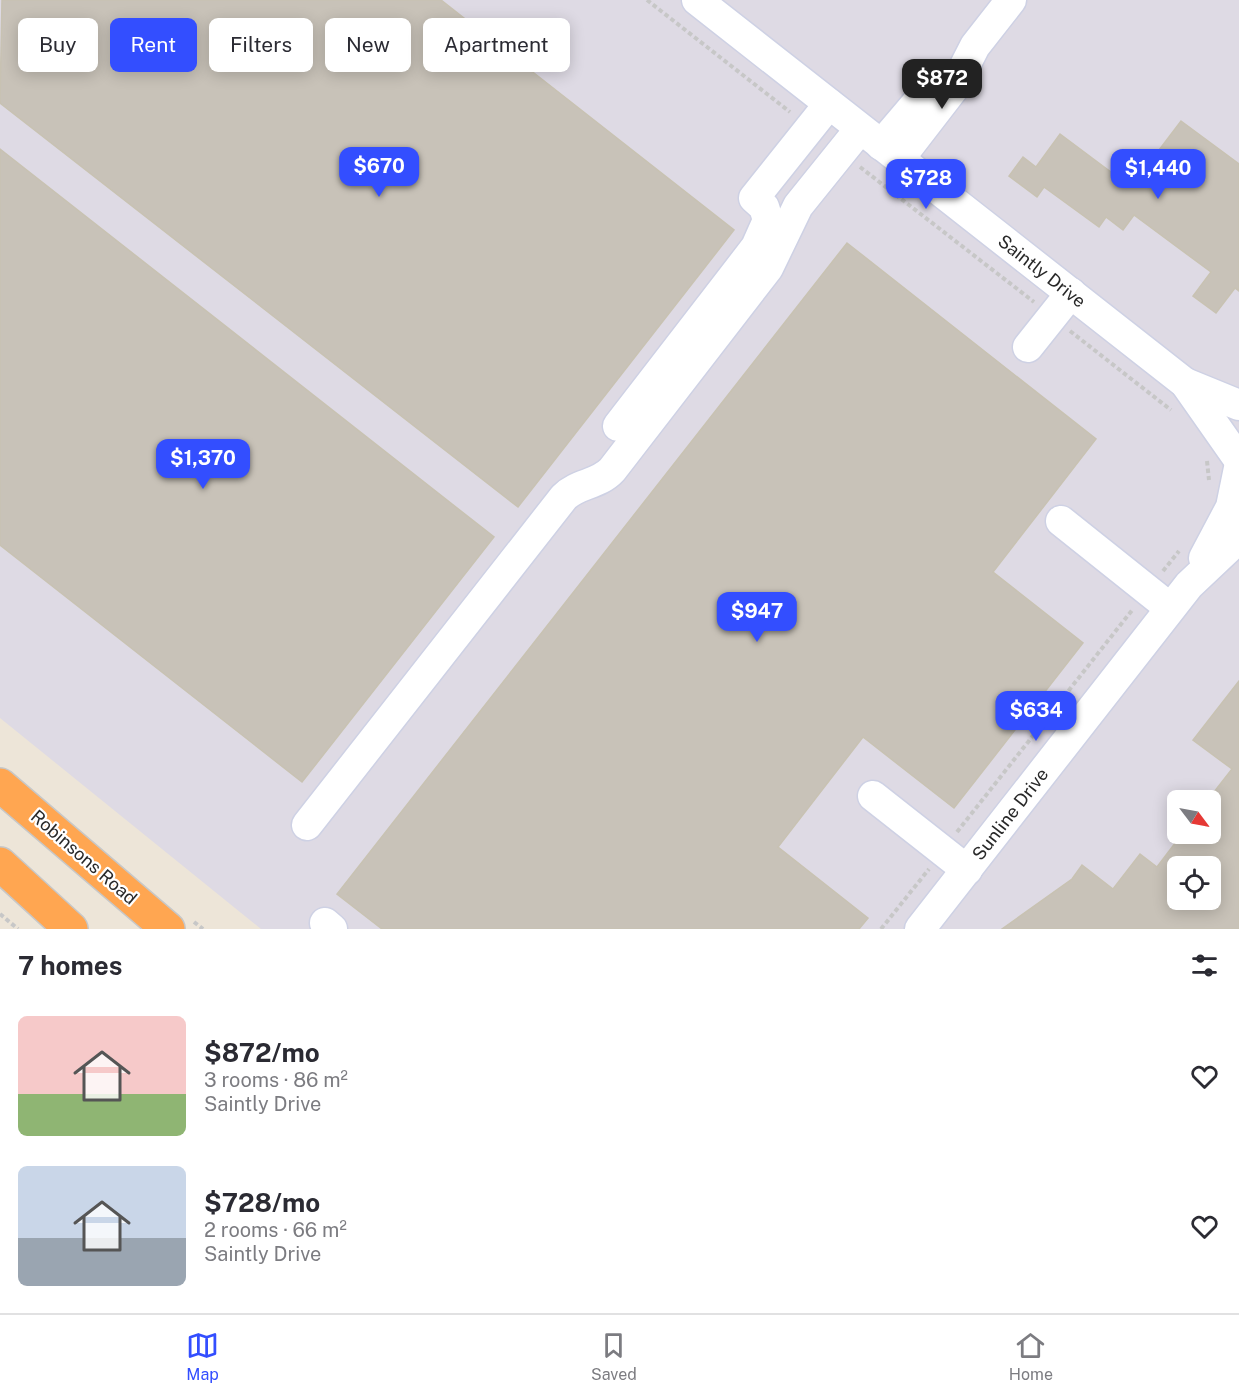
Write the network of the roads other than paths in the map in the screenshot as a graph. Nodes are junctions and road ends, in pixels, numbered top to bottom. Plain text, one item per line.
1 (697, 0) edge
2 (1011, 0) edge
3 (829, 104) junction
4 (880, 144) junction
5 (1071, 293) junction
6 (1028, 347) dead end
7 (1185, 383) junction
8 (1239, 405) edge
9 (618, 426) dead end
10 (1239, 460) edge
11 (1239, 468) edge
12 (1061, 521) dead end
13 (1239, 538) edge
14 (1194, 574) junction
15 (1159, 599) junction
16 (0, 785) edge
17 (873, 796) dead end
18 (307, 825) dead end
19 (0, 864) edge
20 (966, 870) junction
21 (71, 929) edge
22 (168, 929) edge
23 (920, 929) edge

1 - 3 street, Saintly Drive
2 - 4 street
3 - 4 street, Saintly Drive
3 - 9 street
4 - 5 street, Saintly Drive
4 - 18 street
5 - 6 street
5 - 7 street, Saintly Drive
7 - 8 street, Saintly Drive
7 - 10 street, Saintly Drive
11 - 14 street, Sunline Drive
12 - 15 street
13 - 14 street, Sunline Drive
14 - 15 street, Sunline Drive
15 - 20 street, Sunline Drive
16 - 22 highway, Robinsons Road
17 - 20 street
19 - 21 highway
20 - 23 street, Sunline Drive

